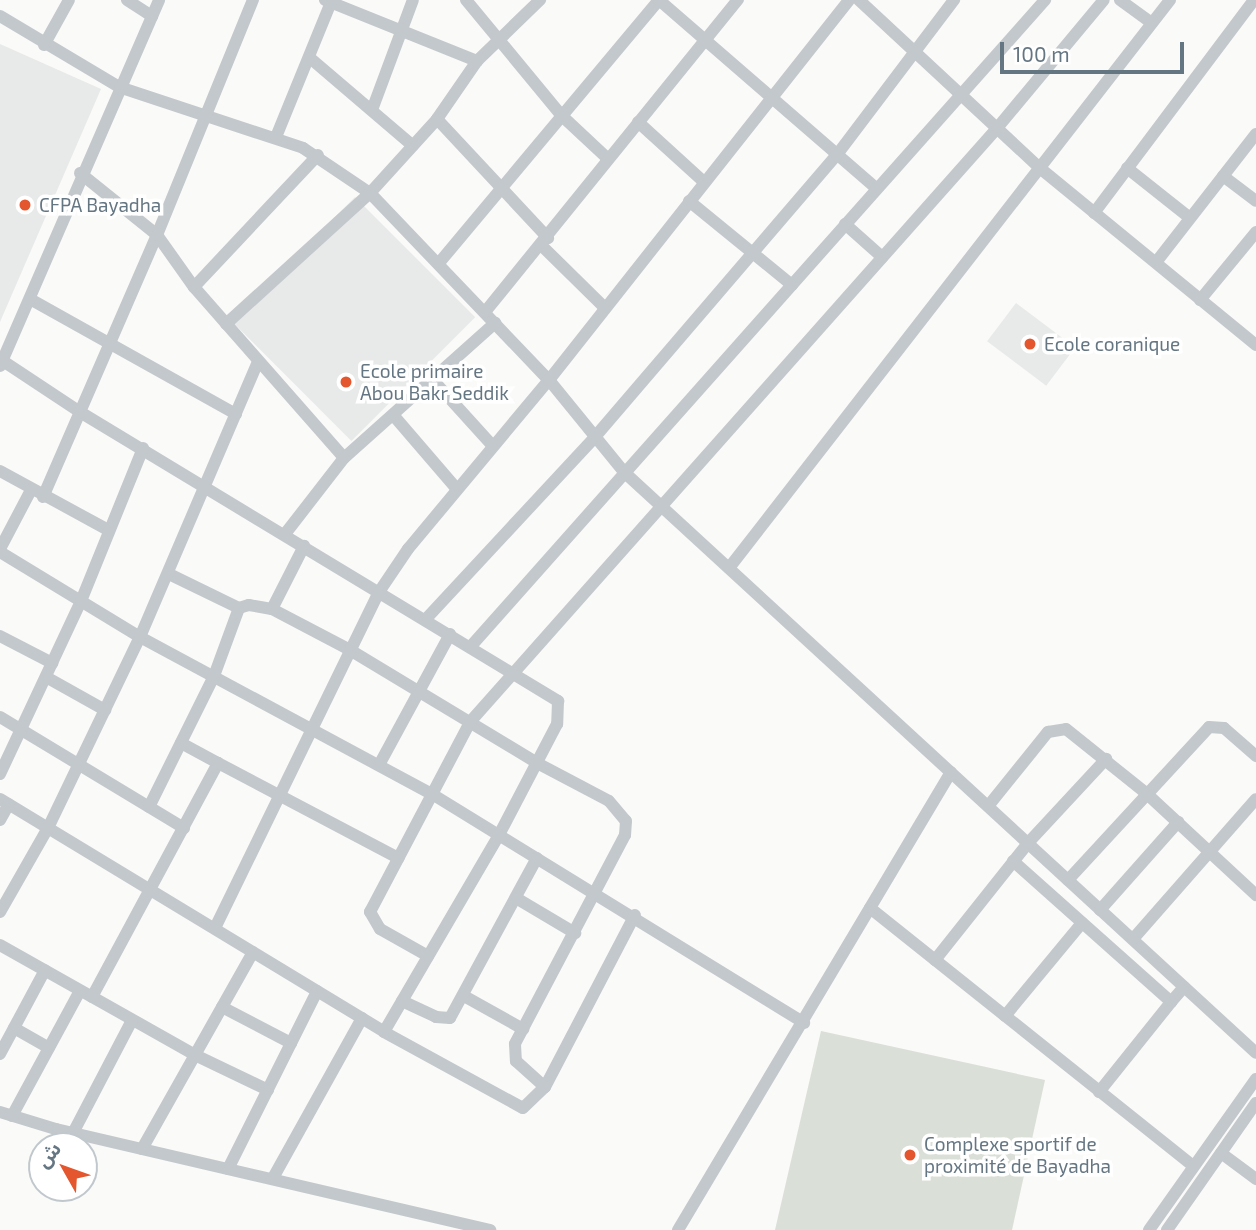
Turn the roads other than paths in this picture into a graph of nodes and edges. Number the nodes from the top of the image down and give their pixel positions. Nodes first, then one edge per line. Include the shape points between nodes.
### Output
1 (69, 0) edge
2 (127, 0) edge
3 (159, 0) edge
4 (253, 0) edge
5 (413, 0) edge
6 (466, 0) edge
7 (540, 0) edge
8 (738, 0) edge
9 (849, 0) edge
10 (859, 0) edge
11 (954, 0) edge
12 (1045, 0) edge
13 (1104, 0) edge
14 (1120, 0) edge
15 (1170, 0) edge
16 (330, 1) edge
17 (1249, 2) edge
18 (0, 16) edge
19 (152, 16) junction
20 (1152, 23) junction
21 (403, 29) junction
22 (497, 39) junction
23 (706, 39) junction
24 (44, 44) junction
25 (916, 52) junction
26 (310, 58) junction
27 (477, 61) junction
28 (120, 87) junction
29 (961, 91) junction
30 (769, 97) junction
31 (372, 110) junction
32 (209, 113) junction
33 (561, 115) junction
34 (437, 119) junction
35 (638, 122) junction
36 (998, 127) junction
37 (1256, 134) edge
38 (276, 137) junction
39 (413, 146) junction
40 (317, 155) junction
41 (836, 156) junction
42 (608, 159) junction
43 (1127, 168) junction
44 (1041, 169) junction
45 (80, 173) junction
46 (1223, 176) junction
47 (704, 182) junction
48 (876, 188) junction
49 (500, 189) junction
50 (370, 193) junction
51 (690, 201) junction
52 (1256, 201) edge
53 (1094, 213) junction
54 (1190, 218) junction
55 (845, 223) junction
56 (1256, 232) edge
57 (158, 235) junction
58 (545, 242) junction
59 (755, 250) junction
60 (882, 257) junction
61 (1157, 261) junction
62 (439, 263) junction
63 (792, 285) junction
64 (194, 287) junction
65 (30, 299) junction
66 (1200, 300) junction
67 (605, 308) junction
68 (485, 312) junction
69 (495, 323) junction
70 (226, 324) junction
71 (112, 342) junction
72 (1256, 345) edge
73 (1, 361) edge
74 (258, 362) junction
75 (433, 380) junction
76 (550, 380) junction
77 (80, 412) junction
78 (236, 414) junction
79 (394, 416) junction
80 (594, 438) junction
81 (492, 445) junction
82 (143, 448) junction
83 (344, 458) junction
84 (0, 471) edge
85 (624, 472) junction
86 (207, 485) junction
87 (456, 488) junction
88 (31, 490) junction
89 (43, 498) junction
90 (663, 507) junction
91 (108, 530) junction
92 (285, 534) junction
93 (304, 547) junction
94 (0, 550) edge
95 (729, 568) junction
96 (169, 574) junction
97 (379, 592) junction
98 (81, 601) junction
99 (239, 608) junction
100 (272, 609) junction
101 (425, 620) junction
102 (450, 634) junction
103 (0, 636) edge
104 (140, 637) junction
105 (472, 645) junction
106 (350, 650) junction
107 (52, 663) junction
108 (515, 671) junction
109 (214, 676) junction
110 (46, 677) junction
111 (417, 691) junction
112 (105, 710) junction
113 (0, 717) edge
114 (470, 722) junction
115 (311, 728) junction
116 (22, 729) junction
117 (181, 743) junction
118 (1256, 756) edge
119 (1106, 759) junction
120 (218, 763) junction
121 (537, 763) junction
122 (379, 765) junction
123 (78, 767) junction
124 (951, 772) junction
125 (0, 774) edge
126 (432, 794) junction
127 (1147, 794) junction
128 (281, 798) junction
129 (1256, 799) edge
130 (4, 801) edge
131 (989, 805) junction
132 (149, 807) junction
133 (0, 820) edge
134 (1178, 822) junction
135 (48, 828) junction
136 (184, 828) junction
137 (499, 835) junction
138 (1028, 844) junction
139 (1209, 851) junction
140 (398, 858) junction
141 (537, 858) junction
142 (1013, 861) junction
143 (1068, 880) junction
144 (6, 889) edge
145 (152, 891) junction
146 (597, 893) junction
147 (1256, 895) edge
148 (516, 898) junction
149 (870, 908) junction
150 (1100, 910) junction
151 (0, 912) edge
152 (635, 915) junction
153 (1082, 923) junction
154 (215, 928) junction
155 (1121, 928) junction
156 (575, 933) junction
157 (1133, 939) junction
158 (0, 945) edge
159 (1108, 946) junction
160 (253, 952) junction
161 (428, 956) junction
162 (935, 960) junction
163 (45, 970) junction
164 (1184, 987) junction
165 (317, 991) junction
166 (86, 994) junction
167 (464, 996) junction
168 (402, 1001) junction
169 (1171, 1002) junction
170 (222, 1007) junction
171 (1005, 1016) junction
172 (362, 1018) junction
173 (132, 1020) junction
174 (804, 1023) junction
175 (14, 1028) junction
176 (523, 1029) junction
177 (384, 1031) junction
178 (291, 1043) junction
179 (49, 1048) junction
180 (0, 1054) edge
181 (1256, 1054) edge
182 (195, 1055) junction
183 (1256, 1079) edge
184 (545, 1087) junction
185 (268, 1090) junction
186 (1099, 1092) junction
187 (1256, 1103) edge
188 (6, 1114) edge
189 (69, 1132) edge
190 (74, 1132) edge
191 (98, 1139) edge
192 (142, 1149) junction
193 (1221, 1153) junction
194 (1193, 1166) junction
195 (228, 1168) junction
196 (273, 1178) junction
197 (1256, 1179) edge
198 (491, 1230) edge
199 (678, 1230) edge
200 (1149, 1230) edge
201 (1167, 1230) edge

1 - 24 street
2 - 19 street
3 - 19 street
4 - 32 street
5 - 21 street
6 - 22 street
7 - 22 street
8 - 23 street
9 - 30 street
10 - 25 street
11 - 25 street
12 - 29 street
13 - 36 street
14 - 20 street
15 - 20 street
16 - 21 street
16 - 26 street
17 - 43 street
18 - 24 street
19 - 28 street
20 - 44 street
21 - 27 street
21 - 31 street
22 - 27 street
22 - 33 street
23 - 30 street
23 - 33 street via 659,0
23 - 35 street
24 - 28 street
25 - 29 street
25 - 41 street
26 - 31 street
26 - 38 street
27 - 34 street
28 - 32 street
28 - 45 street
29 - 36 street
29 - 48 street
30 - 41 street
30 - 47 street
31 - 39 street
32 - 38 street
32 - 57 street
33 - 42 street
33 - 49 street
34 - 39 street
34 - 49 street
35 - 42 street
35 - 47 street
36 - 44 street
36 - 60 street
37 - 46 street
38 - 40 street
39 - 50 street
40 - 50 street
40 - 64 street
41 - 48 street
41 - 59 street
42 - 58 street
43 - 53 street
43 - 54 street
44 - 53 street
44 - 95 street
45 - 57 street
45 - 65 street
46 - 52 street
46 - 54 street
47 - 51 street
48 - 55 street
49 - 58 street
49 - 62 street
50 - 62 street
50 - 70 street
51 - 59 street
51 - 67 street
53 - 61 street
54 - 61 street
55 - 60 street
55 - 63 street
56 - 66 street
57 - 64 street
57 - 71 street
58 - 67 street
58 - 68 street
59 - 63 street
59 - 80 street
60 - 90 street
61 - 66 street
62 - 68 street
63 - 85 street
64 - 70 street
65 - 71 street
65 - 73 street
66 - 72 street
67 - 76 street
68 - 69 street
69 - 75 street
69 - 76 street
70 - 74 street
71 - 77 street
71 - 78 street
73 - 77 street
74 - 78 street
74 - 83 street
75 - 79 street
75 - 81 street
76 - 80 street
76 - 81 street
77 - 82 street
77 - 89 street
78 - 86 street
79 - 83 street
79 - 87 street
80 - 85 street
80 - 101 street
81 - 87 street
82 - 86 street
82 - 91 street
83 - 92 street
84 - 88 street
85 - 90 street
85 - 105 street
86 - 92 street
86 - 96 street
87 - 97 street
88 - 89 street
88 - 94 street
89 - 91 street
90 - 95 street
90 - 108 street
91 - 98 street
92 - 93 street
93 - 97 street
93 - 100 street
94 - 98 street
95 - 124 street
96 - 99 street
96 - 104 street
97 - 101 street
97 - 106 street
98 - 104 street
98 - 107 street
99 - 100 street
99 - 109 street
100 - 106 street
101 - 102 street
102 - 105 street
102 - 111 street
103 - 107 street
104 - 109 street
104 - 112 street
105 - 108 street
106 - 111 street
106 - 115 street
107 - 110 street
108 - 114 street
108 - 121 street via 558,701 556,724
109 - 115 street
109 - 117 street
110 - 112 street
110 - 116 street
111 - 114 street
111 - 122 street
112 - 123 street
113 - 116 street
114 - 121 street
114 - 126 street
115 - 122 street
115 - 128 street
116 - 123 street
116 - 125 street
117 - 120 street
117 - 132 street
118 - 127 street via 1224,728 1209,727
119 - 127 street
119 - 131 street via 1082,738 1056,728
119 - 138 street
120 - 128 street
120 - 136 street
121 - 137 street
121 - 146 street via 609,801 626,821 625,835
122 - 126 street
123 - 132 street
123 - 135 street
124 - 131 street
124 - 149 street
126 - 137 street
126 - 140 street
127 - 134 street
127 - 143 street
128 - 140 street
128 - 154 street
129 - 139 street
130 - 133 street
130 - 135 street
131 - 138 street
132 - 136 street
134 - 139 street
134 - 150 street
135 - 144 street
135 - 145 street
136 - 145 street
137 - 141 street
137 - 161 street
138 - 142 street
138 - 143 street
139 - 147 street
139 - 157 street
140 - 161 street via 370,919
141 - 146 street
141 - 148 street
142 - 153 street
142 - 162 street
143 - 150 street
144 - 151 street
145 - 154 street
145 - 166 street
146 - 152 street
146 - 156 street
148 - 156 street
148 - 167 street
149 - 162 street
149 - 174 street
150 - 155 street
152 - 174 street
152 - 184 street
153 - 159 street
153 - 171 street
154 - 160 street
155 - 157 street
155 - 159 street
156 - 176 street
157 - 164 street
158 - 163 street
159 - 169 street
160 - 165 street
160 - 170 street
161 - 168 street
162 - 171 street
163 - 166 street
163 - 175 street
164 - 169 street
164 - 181 street
165 - 172 street
165 - 178 street
166 - 173 street
166 - 179 street
167 - 168 street via 450,1018 442,1019
167 - 176 street
168 - 177 street
169 - 186 street
170 - 178 street
170 - 182 street
171 - 186 street
172 - 177 street
172 - 196 street
173 - 182 street
173 - 190 street
174 - 199 street
175 - 179 street
175 - 180 street
176 - 184 street via 514,1055
177 - 184 street via 514,1106 523,1108
178 - 185 street
179 - 188 street
182 - 185 street
182 - 192 street
183 - 194 street
185 - 195 street
186 - 194 street
187 - 193 street
188 - 189 street
191 - 192 street
192 - 195 street
193 - 197 street
193 - 201 street
194 - 200 street
195 - 196 street
196 - 198 street

